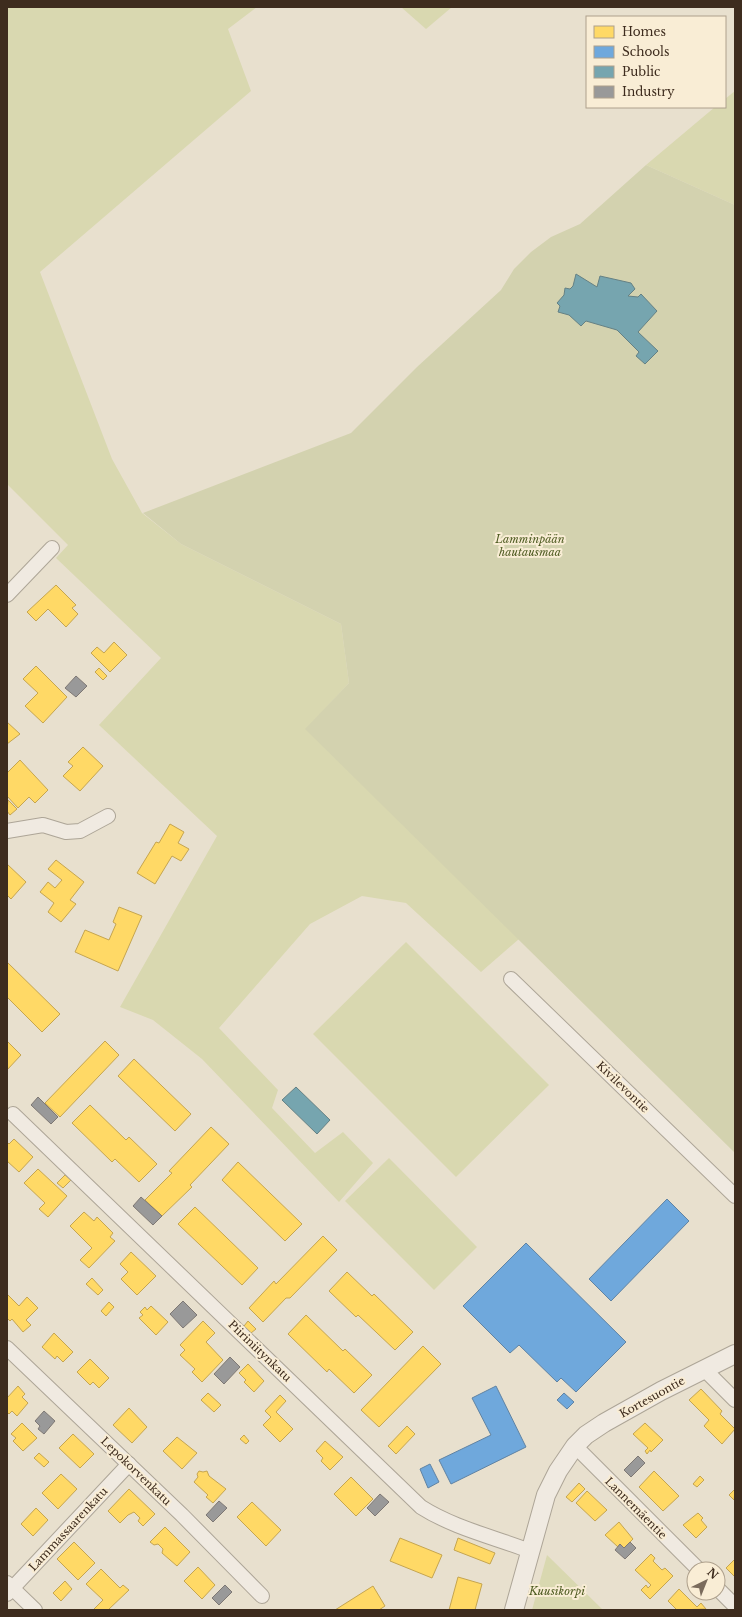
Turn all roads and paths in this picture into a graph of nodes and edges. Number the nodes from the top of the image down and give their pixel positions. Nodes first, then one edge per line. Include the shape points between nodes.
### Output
1 (52, 548) dead end
2 (7, 595) edge
3 (108, 816) dead end
4 (7, 831) edge
5 (511, 978) dead end
6 (12, 1114) dead end
7 (735, 1196) edge
8 (7, 1348) edge
9 (735, 1354) edge
10 (704, 1369) junction
11 (735, 1400) edge
12 (575, 1446) junction
13 (129, 1464) junction
14 (530, 1551) junction
15 (690, 1561) edge
16 (9, 1588) edge
17 (262, 1596) dead end
18 (726, 1597) edge
19 (735, 1606) edge
20 (34, 1610) edge
21 (514, 1610) edge

1 - 2 street
3 - 4 street via 80,831 66,832 43,825
5 - 7 street, Kivilevontie
6 - 14 street, Piiriniitynkatu via 421,1507 458,1525
8 - 13 street, Lepokorvenkatu
9 - 10 street, Kortesuontie
10 - 11 street
10 - 12 street, Kortesuontie via 604,1423
12 - 14 street, Kortesuontie via 551,1483 539,1514
12 - 15 street, Lannemäentie
13 - 16 street, Lammassaarenkatu
13 - 17 street, Lepokorvenkatu
14 - 21 street, Kortesuontie
16 - 20 street
18 - 19 street

